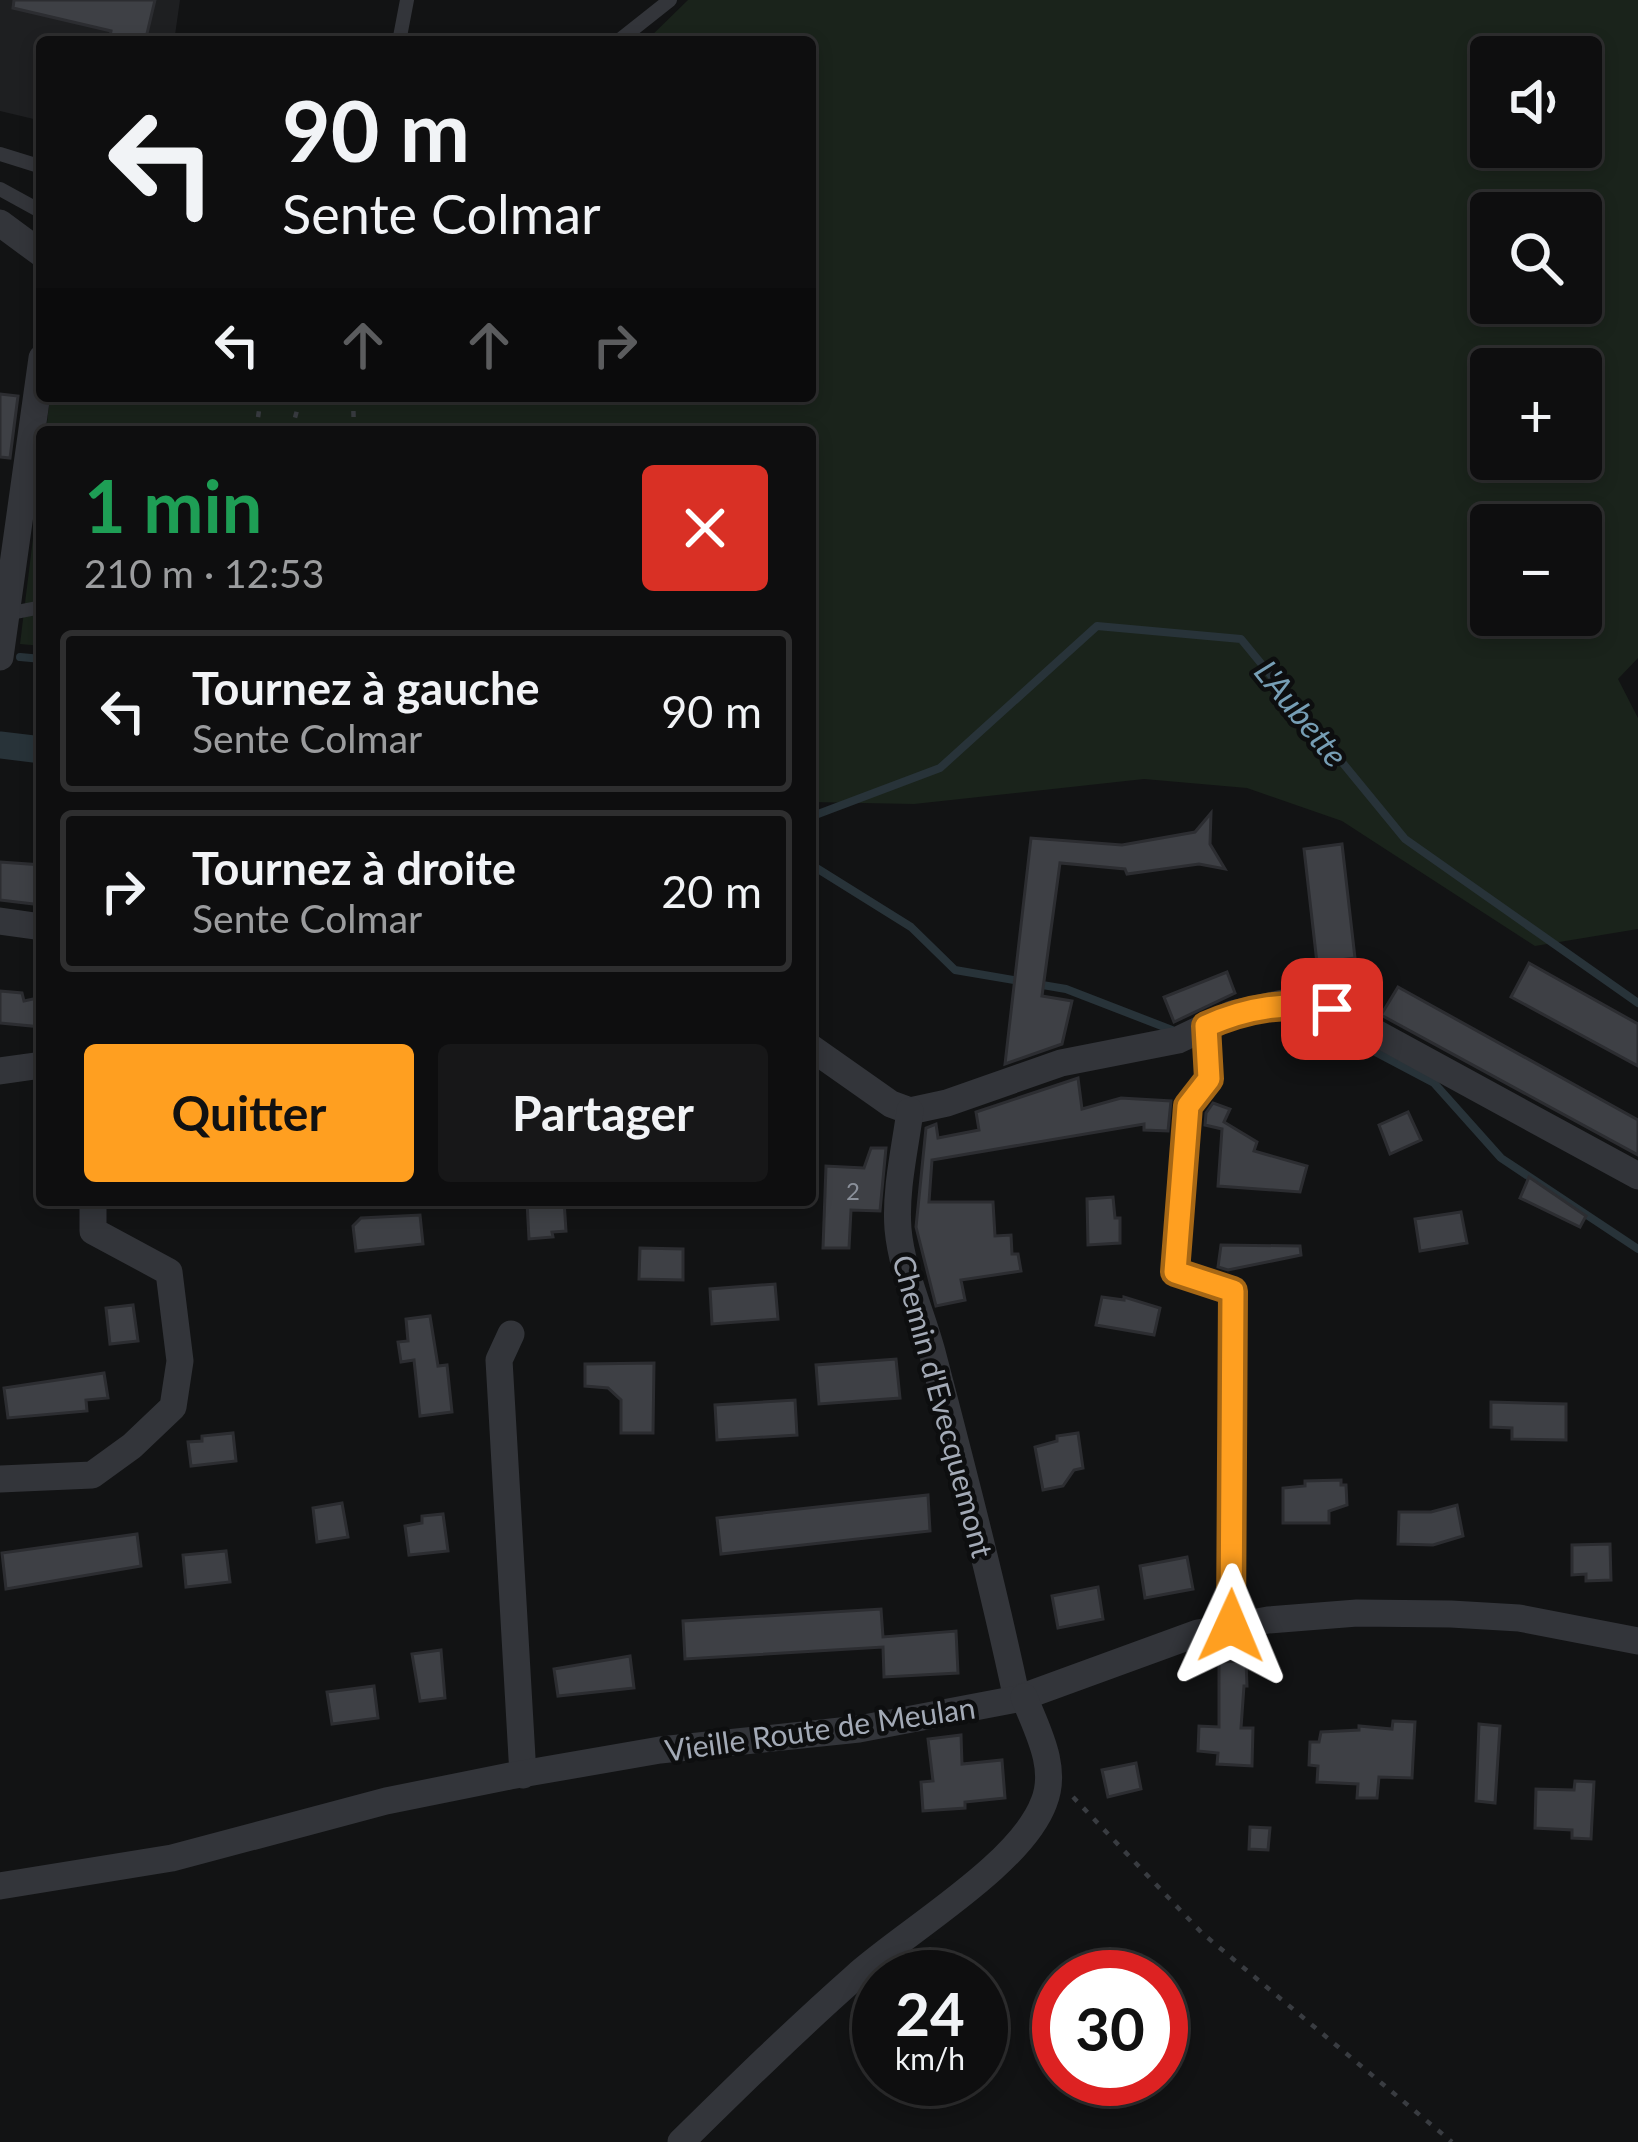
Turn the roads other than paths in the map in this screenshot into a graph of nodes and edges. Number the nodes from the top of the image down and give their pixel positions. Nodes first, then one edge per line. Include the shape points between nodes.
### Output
1 (407, 0) edge
2 (670, 0) edge
3 (400, 36) edge
4 (625, 36) edge
5 (0, 154) edge
6 (36, 165) edge
7 (0, 189) edge
8 (36, 209) edge
9 (0, 223) edge
10 (36, 250) edge
11 (36, 401) edge
12 (36, 609) edge
13 (6, 614) junction
14 (0, 657) edge
15 (0, 921) edge
16 (36, 926) edge
17 (1206, 1026) junction
18 (816, 1051) edge
19 (36, 1066) edge
20 (0, 1071) edge
21 (910, 1111) junction
22 (1638, 1176) edge
23 (93, 1206) edge
24 (511, 1334) dead end
25 (0, 1479) edge
26 (1231, 1626) junction
27 (1638, 1641) edge
28 (1020, 1698) junction
29 (523, 1775) junction
30 (0, 1886) edge
31 (681, 2142) edge

1 - 3 lane
2 - 4 lane
5 - 6 lane
7 - 8 lane
9 - 10 street
11 - 13 street
12 - 13 lane
13 - 14 street
15 - 16 street
17 - 21 street
17 - 22 street via 1288,1003 1332,1009
17 - 26 street via 1209,1079 1188,1106 1175,1272 1233,1291
18 - 21 street
19 - 20 street
21 - 28 street, Chemin d'Evecquemont via 902,1258
23 - 25 street via 93,1231 170,1272 180,1361 173,1407 92,1475
24 - 29 street via 499,1360
26 - 27 street, Vieille Route de Meulan via 1357,1612 1451,1614
26 - 28 street, Vieille Route de Meulan
28 - 29 street, Vieille Route de Meulan
28 - 31 street, Chemin d'Evecquemont via 1050,1769 1029,1830 858,1974
29 - 30 street, Vieille Route de Meulan via 386,1801 172,1858

